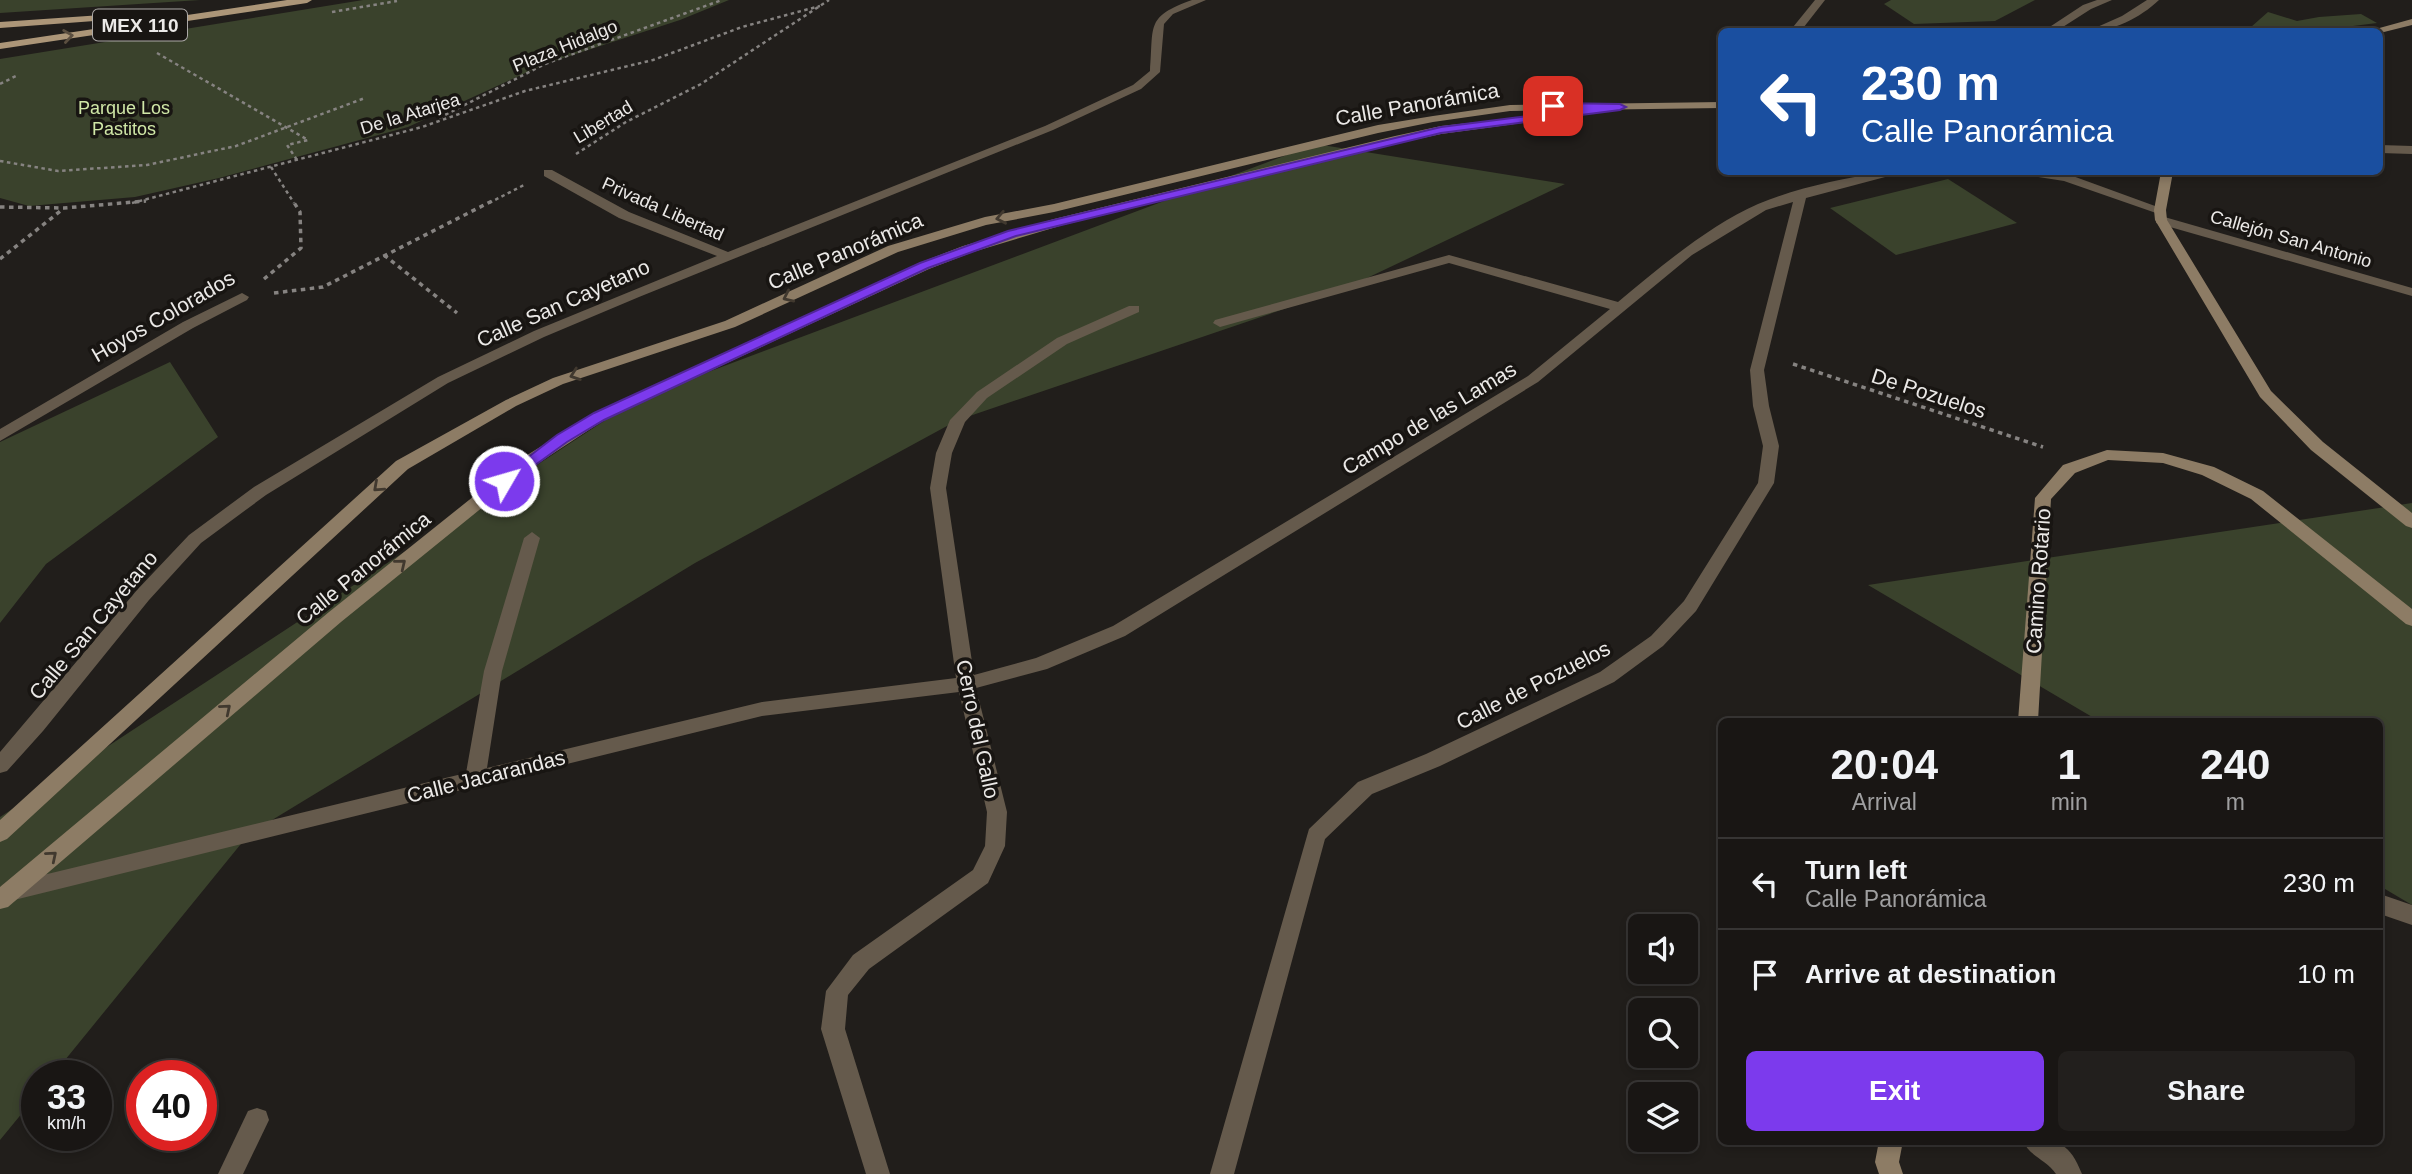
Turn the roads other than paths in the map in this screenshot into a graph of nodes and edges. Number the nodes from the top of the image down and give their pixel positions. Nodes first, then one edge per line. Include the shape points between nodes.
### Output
1 (307, 0) edge
2 (1201, 0) edge
3 (1820, 0) edge
4 (2107, 0) edge
5 (2154, 0) edge
6 (281, 4) junction
7 (2412, 22) edge
8 (0, 25) edge
9 (1797, 28) edge
10 (2053, 28) edge
11 (2101, 28) edge
12 (2383, 29) edge
13 (0, 46) edge
14 (1718, 105) edge
15 (1620, 107) junction
16 (2383, 149) edge
17 (2412, 150) edge
18 (548, 173) road end
19 (1882, 175) edge
20 (2049, 175) edge
21 (2167, 175) edge
22 (1800, 197) junction
23 (2160, 215) junction
24 (728, 256) junction
25 (2412, 292) edge
26 (242, 297) road end
27 (1620, 307) junction
28 (1134, 309) dead end
29 (1220, 323) dead end
30 (0, 436) edge
31 (2412, 522) edge
32 (532, 538) dead end
33 (2412, 619) edge
34 (967, 684) junction
35 (2028, 718) edge
36 (0, 765) edge
37 (475, 779) junction
38 (0, 833) edge
39 (5, 896) edge
40 (2383, 905) edge
41 (2412, 915) edge
42 (257, 1120) dead end
43 (1890, 1145) edge
44 (2041, 1145) edge
45 (230, 1174) edge
46 (878, 1174) edge
47 (1222, 1174) edge
48 (1891, 1174) edge
49 (2070, 1174) edge

1 - 6 main road, MEX 110
2 - 24 street, Calle San Cayetano via 1169,12 1159,24 1155,72 1137,87 1049,128
3 - 9 street
4 - 10 street
5 - 11 street
6 - 8 main road, MEX 110
13 -> 6 main road, MEX 110
7 - 12 street
14 - 15 street
15 -> 38 street, Calle Panorámica via 1510,108 1378,129 936,234 730,324 558,381 402,465
39 -> 15 street, Calle Panorámica via 335,617 525,464 599,416 924,266 1012,234 1441,130
16 - 17 street
18 - 24 street, Privada Libertad via 624,215
19 - 22 street, Campo de las Lamas
20 - 23 street, Callejón San Antonio
21 - 23 street
22 - 27 street, Campo de las Lamas via 1762,207 1687,252
22 - 47 street, Calle de Pozuelos via 1757,370 1771,446 1766,483 1690,606 1657,641 1607,677 1365,788 1316,835
23 - 25 street, Callejón San Antonio
23 - 31 street via 2265,394 2317,446
24 - 36 street, Calle San Cayetano via 443,380 260,491 195,539
26 - 30 street, Hoyos Colorados
27 - 29 street via 1449,259
27 - 34 street, Campo de las Lamas via 1533,379 1119,631 1040,664
28 - 34 street, Cerro del Gallo via 1039,355 982,395 958,420 944,453 938,488
32 - 37 street via 493,671
33 - 35 street, Camino Rotario via 2258,495 2208,471 2163,458 2107,454 2069,469 2043,498
34 - 37 street, Calle Jacarandas via 762,709
34 - 46 street, Cerro del Gallo via 997,813 995,846 981,876 861,962 837,991 833,1029
37 - 39 street, Calle Jacarandas
40 - 41 street
42 - 45 street
43 - 48 street via 1887,1162
44 - 49 street via 2059,1156

